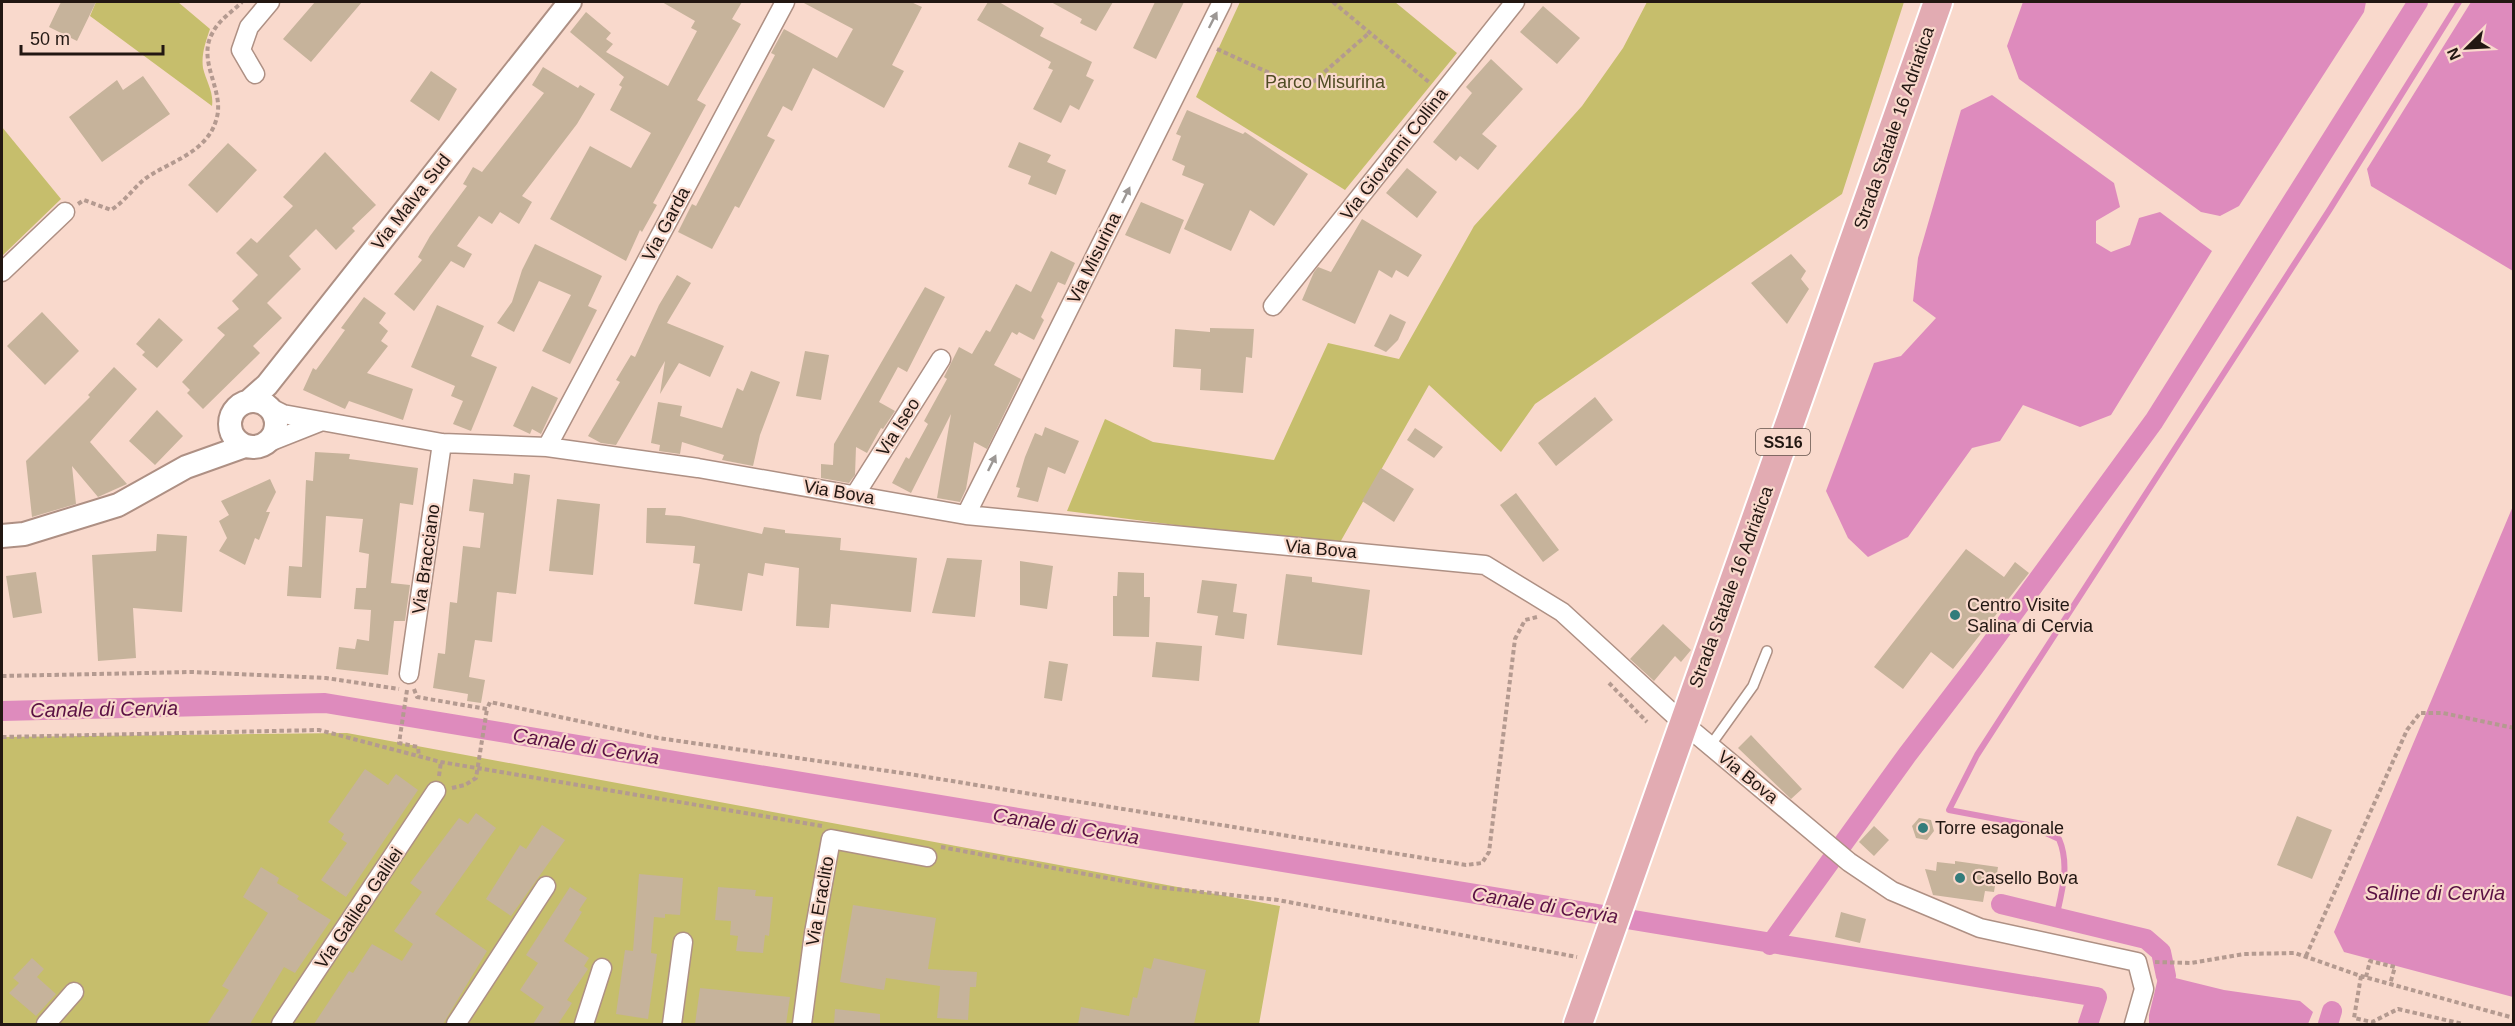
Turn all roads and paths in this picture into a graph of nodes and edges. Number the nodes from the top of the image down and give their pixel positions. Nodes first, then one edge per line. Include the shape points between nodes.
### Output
1 (242, 2) edge
2 (270, 2) edge
3 (570, 2) edge
4 (785, 2) edge
5 (1222, 2) edge
6 (1333, 2) edge
7 (1515, 2) edge
8 (1938, 2) edge
9 (1369, 33) junction
10 (1202, 42) junction
11 (255, 74) dead end
12 (1443, 92) junction
13 (65, 213) joint
14 (2, 272) edge
15 (1274, 306) dead end
16 (941, 359) dead end
17 (250, 400) junction
18 (271, 408) junction
19 (230, 421) junction
20 (322, 422) junction
21 (442, 443) junction
22 (256, 444) junction
23 (547, 447) junction
24 (186, 467) junction
25 (855, 495) junction
26 (966, 515) junction
27 (2, 536) edge
28 (1544, 616) dead end
29 (1767, 651) dead end
30 (410, 673) junction
31 (2, 676) edge
32 (406, 696) dead end
33 (487, 709) junction
34 (1683, 723) junction
35 (2514, 728) edge
36 (2, 737) edge
37 (1710, 746) junction
38 (419, 757) junction
39 (478, 768) junction
40 (436, 791) joint
41 (825, 826) dead end
42 (931, 852) joint
43 (546, 886) dead end
44 (683, 942) dead end
45 (2306, 956) junction
46 (2149, 962) dead end
47 (602, 968) dead end
48 (2363, 976) junction
49 (1595, 979) junction
50 (2390, 984) junction
51 (74, 992) dead end
52 (2514, 1018) edge
53 (46, 1024) edge
54 (281, 1024) edge
55 (456, 1024) edge
56 (584, 1024) edge
57 (672, 1024) edge
58 (802, 1024) edge
59 (1578, 1024) edge
60 (2134, 1024) edge
61 (2463, 1024) edge

1 - 13 path via 212,32 208,68 218,108 207,136 195,150 147,177 126,201 111,210 84,200
2 - 11 street via 249,27 241,50
3 - 17 street, Via Malva Sud via 267,385
4 - 23 street, Via Garda
10 -> 5 street, Via Misurina
6 - 9 path
7 - 12 street, Via Giovanni Collina
8 - 34 main road, Strada Statale 16 Adriatica / SS16
9 - 10 path via 1312,83 1298,86
9 - 12 path
26 -> 10 street, Via Misurina
12 - 15 street, Via Giovanni Collina
13 - 14 street
16 - 25 street, Via Iseo
17 - 18 street
17 - 19 street via 236,407
18 - 20 street, Via Bova
18 - 22 street via 276,430
19 - 22 street via 233,436
19 - 24 street
20 - 21 street, Via Bova
20 - 22 street
21 - 23 street, Via Bova
21 - 30 street, Via Bracciano
22 - 24 street
23 - 25 street, Via Bova
24 - 27 street via 118,505 24,534
25 - 26 street, Via Bova
26 - 34 street, Via Bova via 1485,565 1562,612
28 - 33 path via 1525,620 1515,639 1489,852 1482,863 1466,865 921,776 658,738 490,702
29 - 37 lane via 1753,686
30 - 31 path via 402,670 399,691 326,678 192,672
30 - 33 path via 417,697
32 - 38 path via 399,743 418,747
33 - 39 path
34 - 37 street, Via Bova
34 - 49 main road, Strada Statale 16 Adriatica / SS16
35 - 45 path via 2443,713 2420,713 2407,730
36 - 38 path via 319,730
37 - 60 street, Via Bova via 1849,862 1892,891 1980,928 2137,962 2144,989
38 - 39 path
39 - 40 path via 476,778 465,785
39 - 41 path
40 - 54 street, Via Galileo Galilei
42 - 49 path via 1155,887 1278,900 1577,955 1576,971
42 - 58 street, Via Eraclito via 831,839
43 - 55 street
44 - 57 street
45 - 46 path via 2244,954 2191,963
45 - 48 path
47 - 56 street
48 - 50 path
48 - 50 path via 2370,961 2395,968
48 - 61 path via 2354,1018 2372,1022 2398,1009
49 - 59 main road, SS16
50 - 52 path
51 - 53 street

